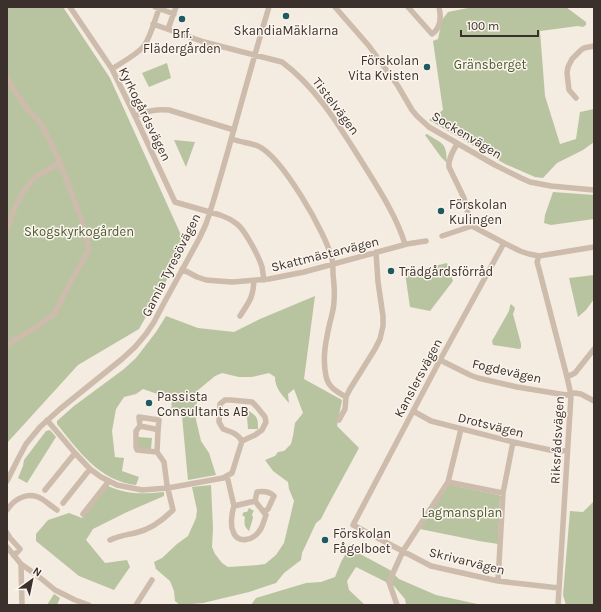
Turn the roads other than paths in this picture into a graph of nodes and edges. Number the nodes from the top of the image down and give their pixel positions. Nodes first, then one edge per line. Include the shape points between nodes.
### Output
1 (70, 7) edge
2 (176, 7) edge
3 (268, 7) edge
4 (334, 7) edge
5 (408, 7) edge
6 (438, 7) edge
7 (157, 8) edge
8 (174, 14) junction
9 (153, 24) junction
10 (168, 29) junction
11 (594, 46) edge
12 (254, 55) junction
13 (112, 69) junction
14 (7, 77) edge
15 (576, 98) dead end
16 (135, 116) junction
17 (234, 130) junction
18 (232, 139) junction
19 (457, 144) junction
20 (60, 163) junction
21 (594, 190) edge
22 (210, 212) junction
23 (472, 226) junction
24 (7, 228) edge
25 (442, 236) dead end
26 (426, 241) dead end
27 (504, 243) junction
28 (405, 244) junction
29 (594, 247) edge
30 (376, 252) junction
31 (539, 256) junction
32 (333, 264) junction
33 (182, 269) junction
34 (254, 280) junction
35 (264, 280) junction
36 (240, 316) dead end
37 (7, 345) edge
38 (594, 349) edge
39 (440, 360) junction
40 (567, 377) junction
41 (571, 394) junction
42 (346, 397) junction
43 (594, 402) edge
44 (413, 411) junction
45 (47, 420) junction
46 (339, 420) dead end
47 (140, 426) junction
48 (461, 429) junction
49 (158, 431) junction
50 (242, 441) junction
51 (512, 442) junction
52 (567, 451) junction
53 (157, 452) junction
54 (75, 453) junction
55 (90, 469) junction
56 (227, 476) junction
57 (7, 481) edge
58 (109, 481) junction
59 (448, 482) junction
60 (168, 488) junction
61 (45, 490) dead end
62 (503, 493) junction
63 (255, 501) junction
64 (63, 503) dead end
65 (234, 506) junction
66 (7, 510) edge
67 (57, 510) dead end
68 (264, 512) junction
69 (83, 514) dead end
70 (353, 525) joint
71 (7, 533) edge
72 (110, 540) dead end
73 (7, 547) edge
74 (403, 551) junction
75 (14, 556) junction
76 (21, 564) junction
77 (152, 580) dead end
78 (498, 581) junction
79 (559, 588) junction
80 (22, 605) edge
81 (89, 605) edge
82 (136, 605) edge
83 (397, 605) edge
84 (558, 605) edge

1 - 13 street, Kyrkogårdsvägen
2 - 8 street
3 - 12 street, Gamla Tyresövägen
4 - 19 street, Sockenvägen via 373,51 417,116
5 - 6 street via 432,34 439,28 441,14
7 - 8 street
7 - 9 street
8 - 10 street
9 - 10 street, Tistelvägen
9 - 13 street via 143,47
10 - 12 street, Tistelvägen via 204,42
11 - 15 street via 581,50 568,67 569,90
12 - 17 street, Gamla Tyresövägen
12 - 28 street, Tistelvägen via 282,62 307,84 320,100 340,126 372,179 400,228
13 - 16 street, Kyrkogårdsvägen
14 - 20 street via 27,109 40,122
16 - 17 street via 152,110 168,110
16 - 22 street, Kyrkogårdsvägen via 174,202
17 - 18 street, Gamla Tyresövägen
18 - 22 street, Gamla Tyresövägen
18 - 32 street via 258,146 283,170 311,211
19 - 21 street, Sockenvägen via 530,182
19 - 23 street via 448,163 464,198
20 - 24 street via 38,176 26,189
20 - 37 street via 82,220 89,250 55,313
22 - 33 street, Gamla Tyresövägen
22 - 35 street via 238,224 257,254
23 - 25 street
23 - 27 street
26 - 28 street, Skattmästarvägen
27 - 31 street
27 - 39 street, Kanslersvägen
28 - 30 street, Skattmästarvägen
29 - 31 street
30 - 32 street, Skattmästarvägen
30 - 42 street via 383,326 375,349
31 - 40 street, Riksrådsvägen via 537,262
32 - 35 street, Skattmästarvägen
32 - 42 street via 334,303 325,343 325,367 329,384
33 - 34 street, Skattmästarvägen via 206,280
33 - 45 street, Gamla Tyresövägen via 154,322 135,347
34 - 35 street, Skattmästarvägen
34 - 36 street via 253,293
38 - 40 street via 575,373
39 - 41 street, Fogdevägen via 478,378 517,387
39 - 44 street, Kanslersvägen
40 - 41 street, Riksrådsvägen
41 - 43 street, Fogdevägen via 580,394
41 - 52 street, Riksrådsvägen
42 - 46 street via 345,409
44 - 48 street, Drotsvägen via 431,421
44 - 70 street, Kanslersvägen
45 - 54 street
45 - 57 street, Gamla Tyresövägen via 26,444
47 - 49 street
47 - 49 street via 139,414 159,420
47 - 53 street via 136,431 137,450
48 - 51 street, Drotsvägen
48 - 59 street
49 - 53 street
50 - 50 street via 262,430 266,422 264,417 252,402 225,400 220,404 219,422 223,429 239,436
50 - 56 street via 232,472
51 - 52 street, Drotsvägen
51 - 62 street
52 - 79 street, Riksrådsvägen
53 - 60 street via 164,462
54 - 55 street
54 - 61 street
55 - 58 street
55 - 64 street
56 - 60 street
56 - 65 street
58 - 60 street via 142,490
58 - 69 street
59 - 62 street
59 - 74 street
60 - 72 street via 173,510 167,516 145,530
62 - 78 street
63 - 65 street
63 - 68 street
63 - 68 street via 258,492 261,491 274,496
65 - 68 street via 233,531 237,537 246,540 261,529 266,515
66 - 67 street via 11,503 27,495 39,497
70 - 74 street, Skrivarvägen
71 - 75 street via 20,549
73 - 75 street
74 - 78 street, Skrivarvägen via 431,566
74 - 83 street via 388,582
75 - 76 street
76 - 80 street
76 - 81 street via 55,590
77 - 82 street
78 - 79 street, Skrivarvägen
79 - 84 street, Riksrådsvägen

